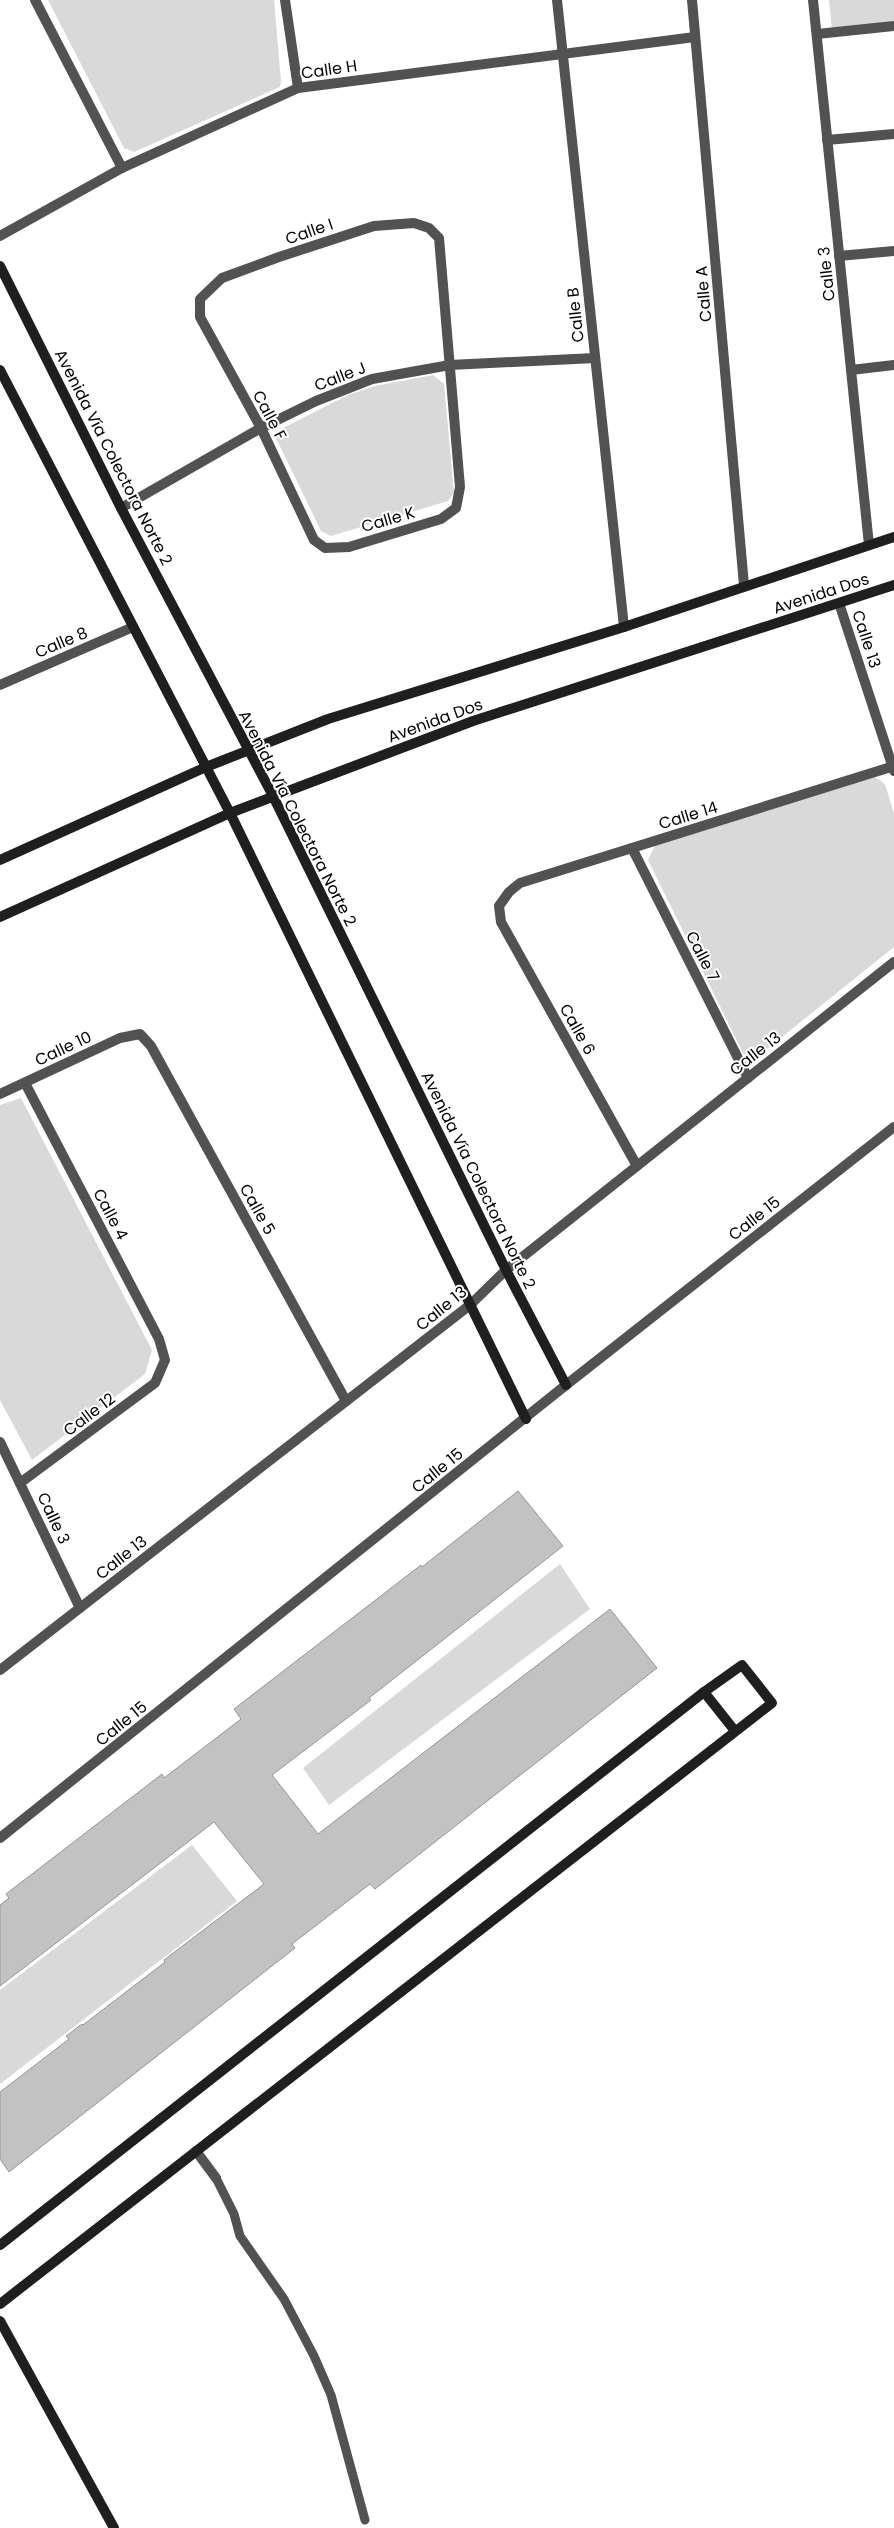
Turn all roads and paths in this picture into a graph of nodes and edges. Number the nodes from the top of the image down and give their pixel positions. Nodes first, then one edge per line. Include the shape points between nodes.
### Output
1 (35, 0) edge
2 (285, 0) edge
3 (557, 0) edge
4 (692, 0) edge
5 (813, 0) edge
6 (894, 26) edge
7 (817, 34) junction
8 (695, 38) junction
9 (562, 53) junction
10 (298, 88) junction
11 (894, 134) edge
12 (827, 140) junction
13 (122, 168) junction
14 (0, 236) edge
15 (894, 251) edge
16 (839, 256) junction
17 (0, 266) edge
18 (205, 293) joint
19 (595, 358) junction
20 (450, 365) junction
21 (894, 365) edge
22 (0, 370) edge
23 (851, 370) junction
24 (262, 428) junction
25 (121, 508) junction
26 (894, 536) edge
27 (869, 545) junction
28 (325, 548) joint
29 (744, 585) junction
30 (894, 585) edge
31 (839, 603) junction
32 (624, 626) junction
33 (133, 628) junction
34 (0, 685) edge
35 (248, 750) junction
36 (206, 767) junction
37 (894, 768) edge
38 (273, 796) junction
39 (230, 813) junction
40 (632, 848) junction
41 (0, 860) edge
42 (499, 906) joint
43 (0, 917) edge
44 (894, 962) edge
45 (140, 1034) joint
46 (748, 1078) junction
47 (25, 1083) junction
48 (0, 1094) edge
49 (894, 1127) edge
50 (637, 1166) junction
51 (506, 1270) junction
52 (470, 1305) junction
53 (165, 1360) joint
54 (566, 1385) junction
55 (346, 1401) junction
56 (526, 1420) junction
57 (0, 1442) edge
58 (20, 1483) junction
59 (80, 1608) junction
60 (0, 1670) edge
61 (704, 1692) junction
62 (735, 1731) junction
63 (0, 1838) edge
64 (196, 2151) junction
65 (216, 2178) joint
66 (0, 2246) edge
67 (0, 2304) edge
68 (0, 2321) edge
69 (365, 2520) dead end
70 (114, 2528) edge

1 - 13 street
2 - 10 street
3 - 9 street, Calle B
4 - 8 street, Calle A
5 - 7 street, Calle 3
6 - 7 street
7 - 12 street, Calle 3
8 - 9 street, Calle H
8 - 29 street, Calle A
9 - 10 street, Calle H
9 - 19 street, Calle B
10 - 13 street, Calle H
11 - 12 street
12 - 16 street, Calle 3
13 - 14 street, Calle H
15 - 16 street
16 - 23 street, Calle 3
17 - 25 street, Avenida Vía Colectora Norte 2
18 - 20 street, Calle I via 222,278 374,226 414,223 430,228 439,238
18 - 24 street, Calle F via 200,299 200,317
19 - 20 street, Calle J
19 - 32 street, Calle B
20 - 24 street, Calle J via 372,379 316,401
20 - 28 street, Calle K via 460,487 456,508 441,519 349,547
21 - 23 street
22 - 33 street
23 - 27 street, Calle 3
24 - 25 street, Calle J
24 - 28 street, Calle F via 314,540
25 - 35 street, Avenida Vía Colectora Norte 2
26 - 27 street, Avenida Dos
27 - 29 street, Avenida Dos
29 - 32 street, Avenida Dos
30 - 31 street, Avenida Dos
31 - 37 street, Calle 13
31 - 38 street, Avenida Dos via 473,721
32 - 35 street, Avenida Dos via 328,719
33 - 34 street, Calle 8
33 - 36 street
35 - 36 street, Avenida Dos
35 - 38 street, Avenida Vía Colectora Norte 2
36 - 39 street
36 - 41 street, Avenida Dos
37 - 40 street, Calle 14
38 - 39 street, Avenida Dos
38 - 51 street, Avenida Vía Colectora Norte 2
39 - 43 street, Avenida Dos
39 - 52 street
40 - 42 street, Calle 14 via 520,883
40 - 46 street, Calle 7
42 - 50 street, Calle 6 via 501,922
44 - 46 street, Calle 13
45 - 47 street, Calle 10 via 120,1038
45 - 55 street, Calle 5 via 152,1046
46 - 50 street, Calle 13
47 - 48 street, Calle 10
47 - 53 street, Calle 4 via 160,1339
49 - 54 street, Calle 15
50 - 51 street, Calle 13
51 - 52 street, Calle 13
51 - 54 street, Avenida Vía Colectora Norte 2
52 - 55 street, Calle 13
52 - 56 street
53 - 58 street, Calle 12 via 155,1383
54 - 56 street, Calle 15
55 - 59 street, Calle 13
56 - 63 street, Calle 15
57 - 58 street, Calle 3
58 - 59 street, Calle 3
59 - 60 street, Calle 13
61 - 62 street
61 - 62 street via 742,1665 772,1703
61 - 66 street
62 - 64 street
64 - 65 street
64 - 67 street
65 - 69 lane via 234,2214 240,2236 284,2299 331,2394
68 - 70 street

